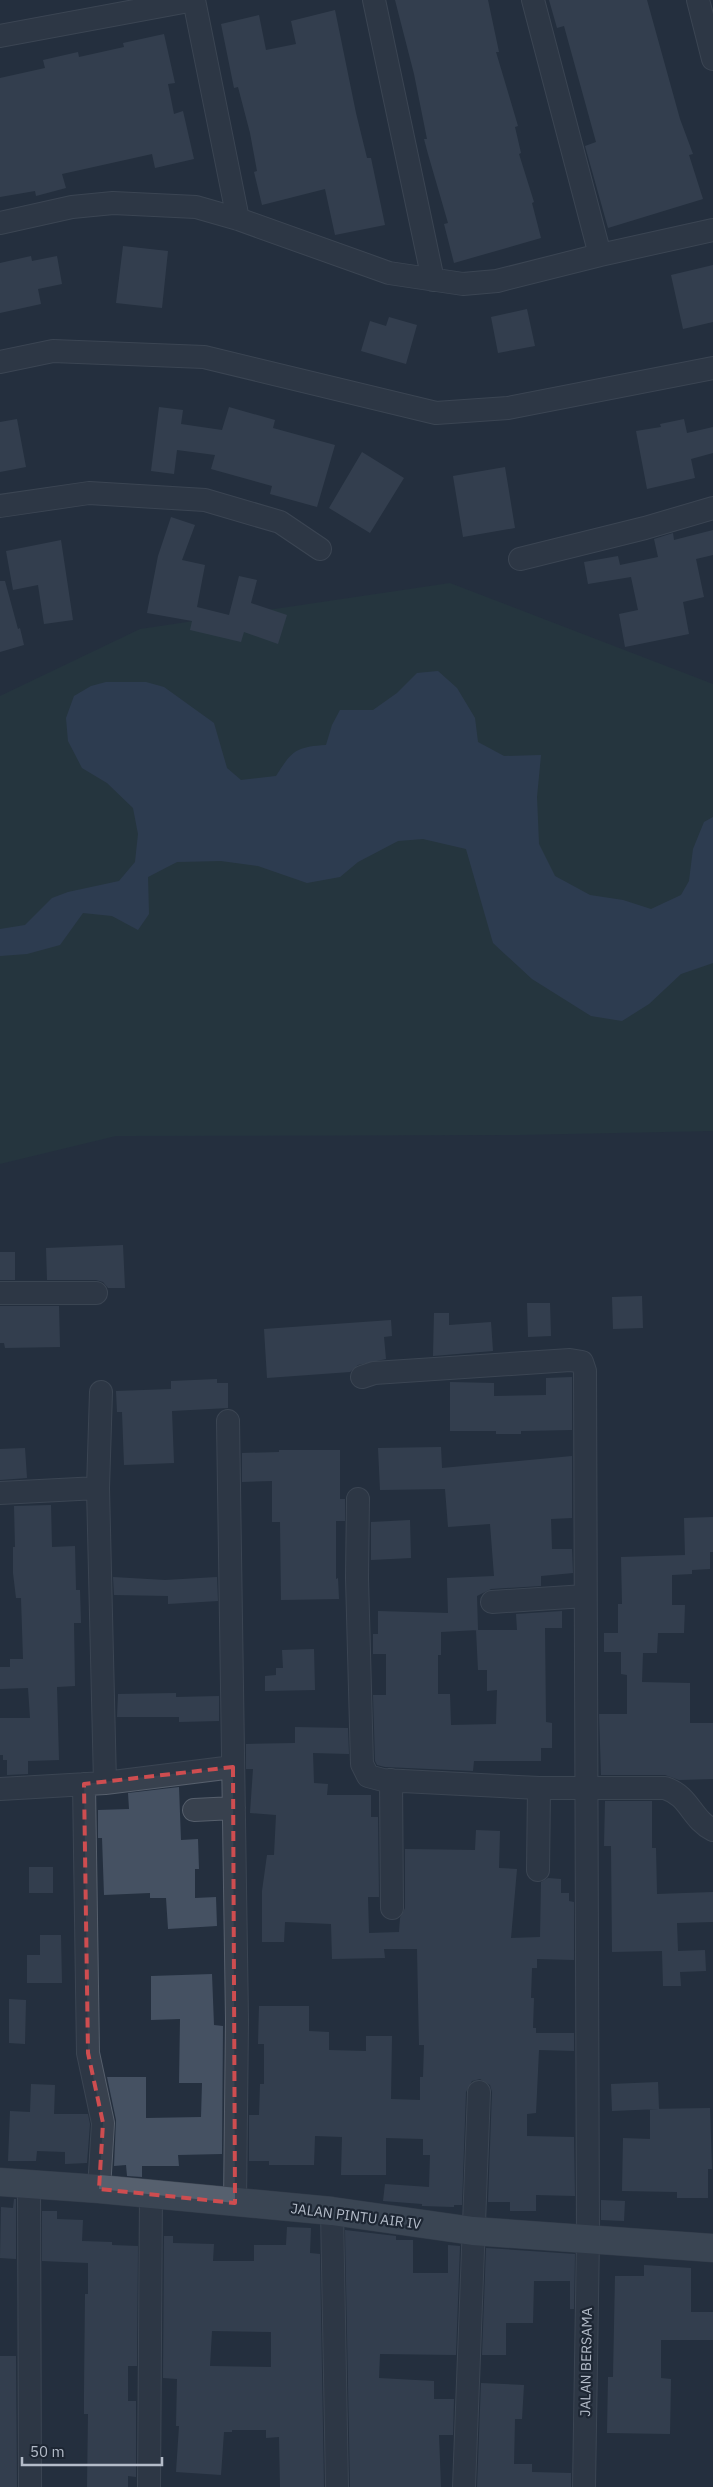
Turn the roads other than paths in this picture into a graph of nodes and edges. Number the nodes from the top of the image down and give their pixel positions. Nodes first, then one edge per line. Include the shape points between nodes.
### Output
1 (194, 0) edge
2 (374, 0) edge
3 (533, 0) edge
4 (698, 0) edge
5 (0, 36) edge
6 (713, 59) edge
7 (238, 219) junction
8 (0, 223) edge
9 (713, 230) edge
10 (600, 255) junction
11 (433, 280) junction
12 (0, 362) edge
13 (713, 368) edge
14 (0, 506) edge
15 (713, 508) edge
16 (320, 549) dead end
17 (520, 559) dead end
18 (0, 1293) edge
19 (96, 1293) dead end
20 (362, 1377) dead end
21 (100, 1392) dead end
22 (228, 1421) dead end
23 (98, 1488) junction
24 (0, 1493) edge
25 (358, 1499) dead end
26 (585, 1596) junction
27 (492, 1602) dead end
28 (234, 1767) junction
29 (391, 1780) junction
30 (95, 1784) junction
31 (588, 1787) junction
32 (539, 1788) junction
33 (0, 1789) edge
34 (234, 1808) junction
35 (194, 1810) dead end
36 (713, 1830) edge
37 (538, 1870) dead end
38 (392, 1908) dead end
39 (479, 2092) dead end
40 (0, 2182) edge
41 (29, 2184) junction
42 (99, 2189) junction
43 (151, 2194) junction
44 (235, 2203) junction
45 (332, 2212) junction
46 (473, 2231) junction
47 (588, 2238) junction
48 (713, 2248) edge
49 (30, 2487) edge
50 (149, 2487) edge
51 (338, 2487) edge
52 (464, 2487) edge
53 (584, 2487) edge

1 - 5 street
1 - 7 street
2 - 11 street
3 - 10 street
4 - 6 street
7 - 8 street via 196,208 114,203 72,207
7 - 11 street via 389,273
9 - 10 street
10 - 11 street via 497,281 464,284
12 - 13 street via 53,351 204,357 436,413 508,408
14 - 16 street via 90,493 204,500 280,522
15 - 17 street
18 - 19 street
20 - 26 street, JALAN BERSAMA via 374,1373 570,1360 582,1362 586,1384
21 - 23 street
22 - 28 street
23 - 24 street
23 - 30 street
25 - 29 street via 356,1578 362,1764 368,1776
26 - 27 street
26 - 31 street, JALAN BERSAMA
28 - 30 street
28 - 34 street
29 - 32 street
29 - 38 street
30 - 33 street
30 - 42 street via 88,2053 103,2123
31 - 32 street
31 - 36 street via 665,1788 677,1792 703,1825
31 - 47 street, JALAN BERSAMA
32 - 37 street
34 - 35 street
34 - 44 street
39 - 46 street
40 - 41 main road, JALAN PINTU AIR IV
41 - 42 main road, JALAN PINTU AIR IV
41 - 49 street
42 - 43 main road, JALAN PINTU AIR IV
43 - 44 main road, JALAN PINTU AIR IV
43 - 50 street
44 - 45 main road, JALAN PINTU AIR IV
45 - 46 main road, JALAN PINTU AIR IV
45 - 51 street
46 - 47 main road, JALAN PINTU AIR IV
46 - 52 street
47 - 48 main road, JALAN PINTU AIR IV
47 - 53 street, JALAN BERSAMA

